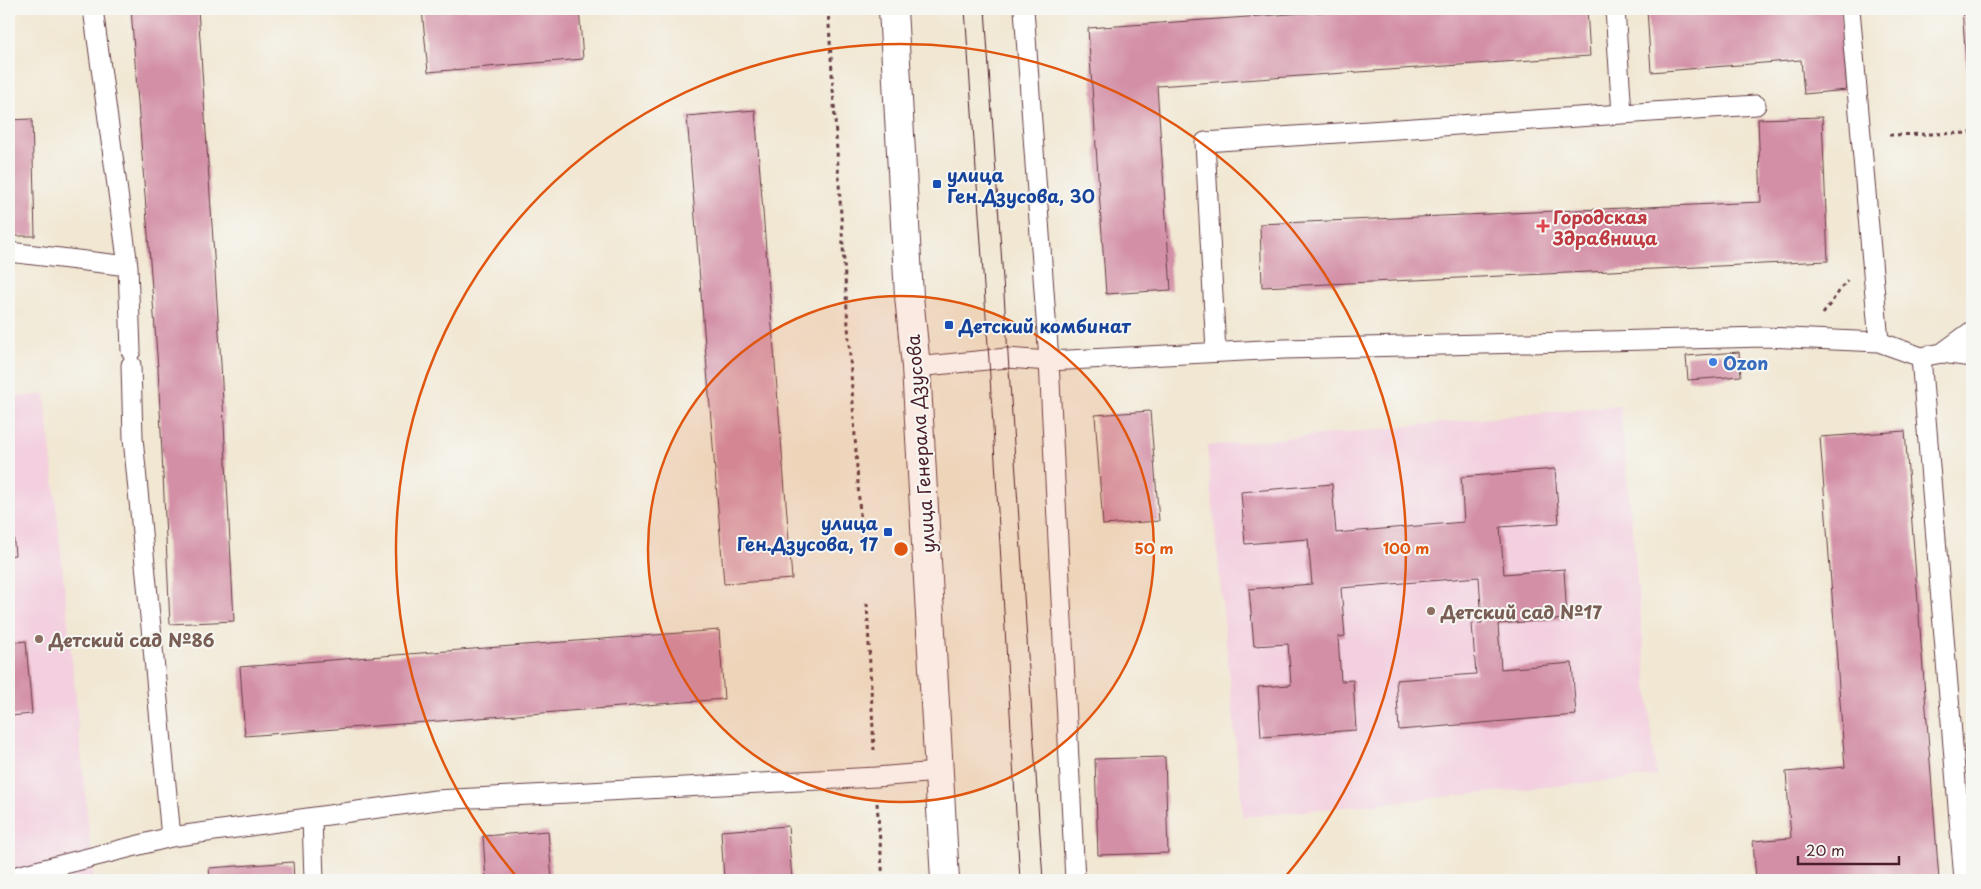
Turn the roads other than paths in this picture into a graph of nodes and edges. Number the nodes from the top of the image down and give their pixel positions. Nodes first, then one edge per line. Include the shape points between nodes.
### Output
1 (93, 9) edge
2 (893, 9) edge
3 (1024, 9) edge
4 (1615, 9) edge
5 (1850, 9) edge
6 (1756, 105) dead end
7 (1622, 114) junction
8 (9, 252) edge
9 (128, 266) junction
10 (1972, 331) edge
11 (1879, 342) junction
12 (1216, 352) junction
13 (1942, 354) junction
14 (1921, 357) junction
15 (1972, 357) edge
16 (1049, 361) junction
17 (916, 367) junction
18 (938, 772) junction
19 (312, 818) junction
20 (171, 837) junction
21 (9, 878) edge
22 (314, 880) edge
23 (945, 880) edge
24 (1075, 880) edge
25 (1964, 880) edge

1 - 9 lane
2 - 17 street, улица Генерала Дзусова
3 - 16 lane
4 - 7 lane
5 - 11 lane
6 - 7 lane
7 - 12 lane via 1205,142
8 - 9 lane
9 - 20 lane via 133,438
10 - 13 lane
11 - 12 lane via 1764,337
11 - 14 lane
12 - 16 lane
13 - 14 lane
13 - 15 lane
14 - 25 lane
16 - 17 lane via 1007,358
16 - 24 lane
17 - 18 street, улица Генерала Дзусова
18 - 19 lane via 436,800
18 - 23 street, улица Генерала Дзусова
19 - 20 lane
19 - 22 lane
20 - 21 lane

